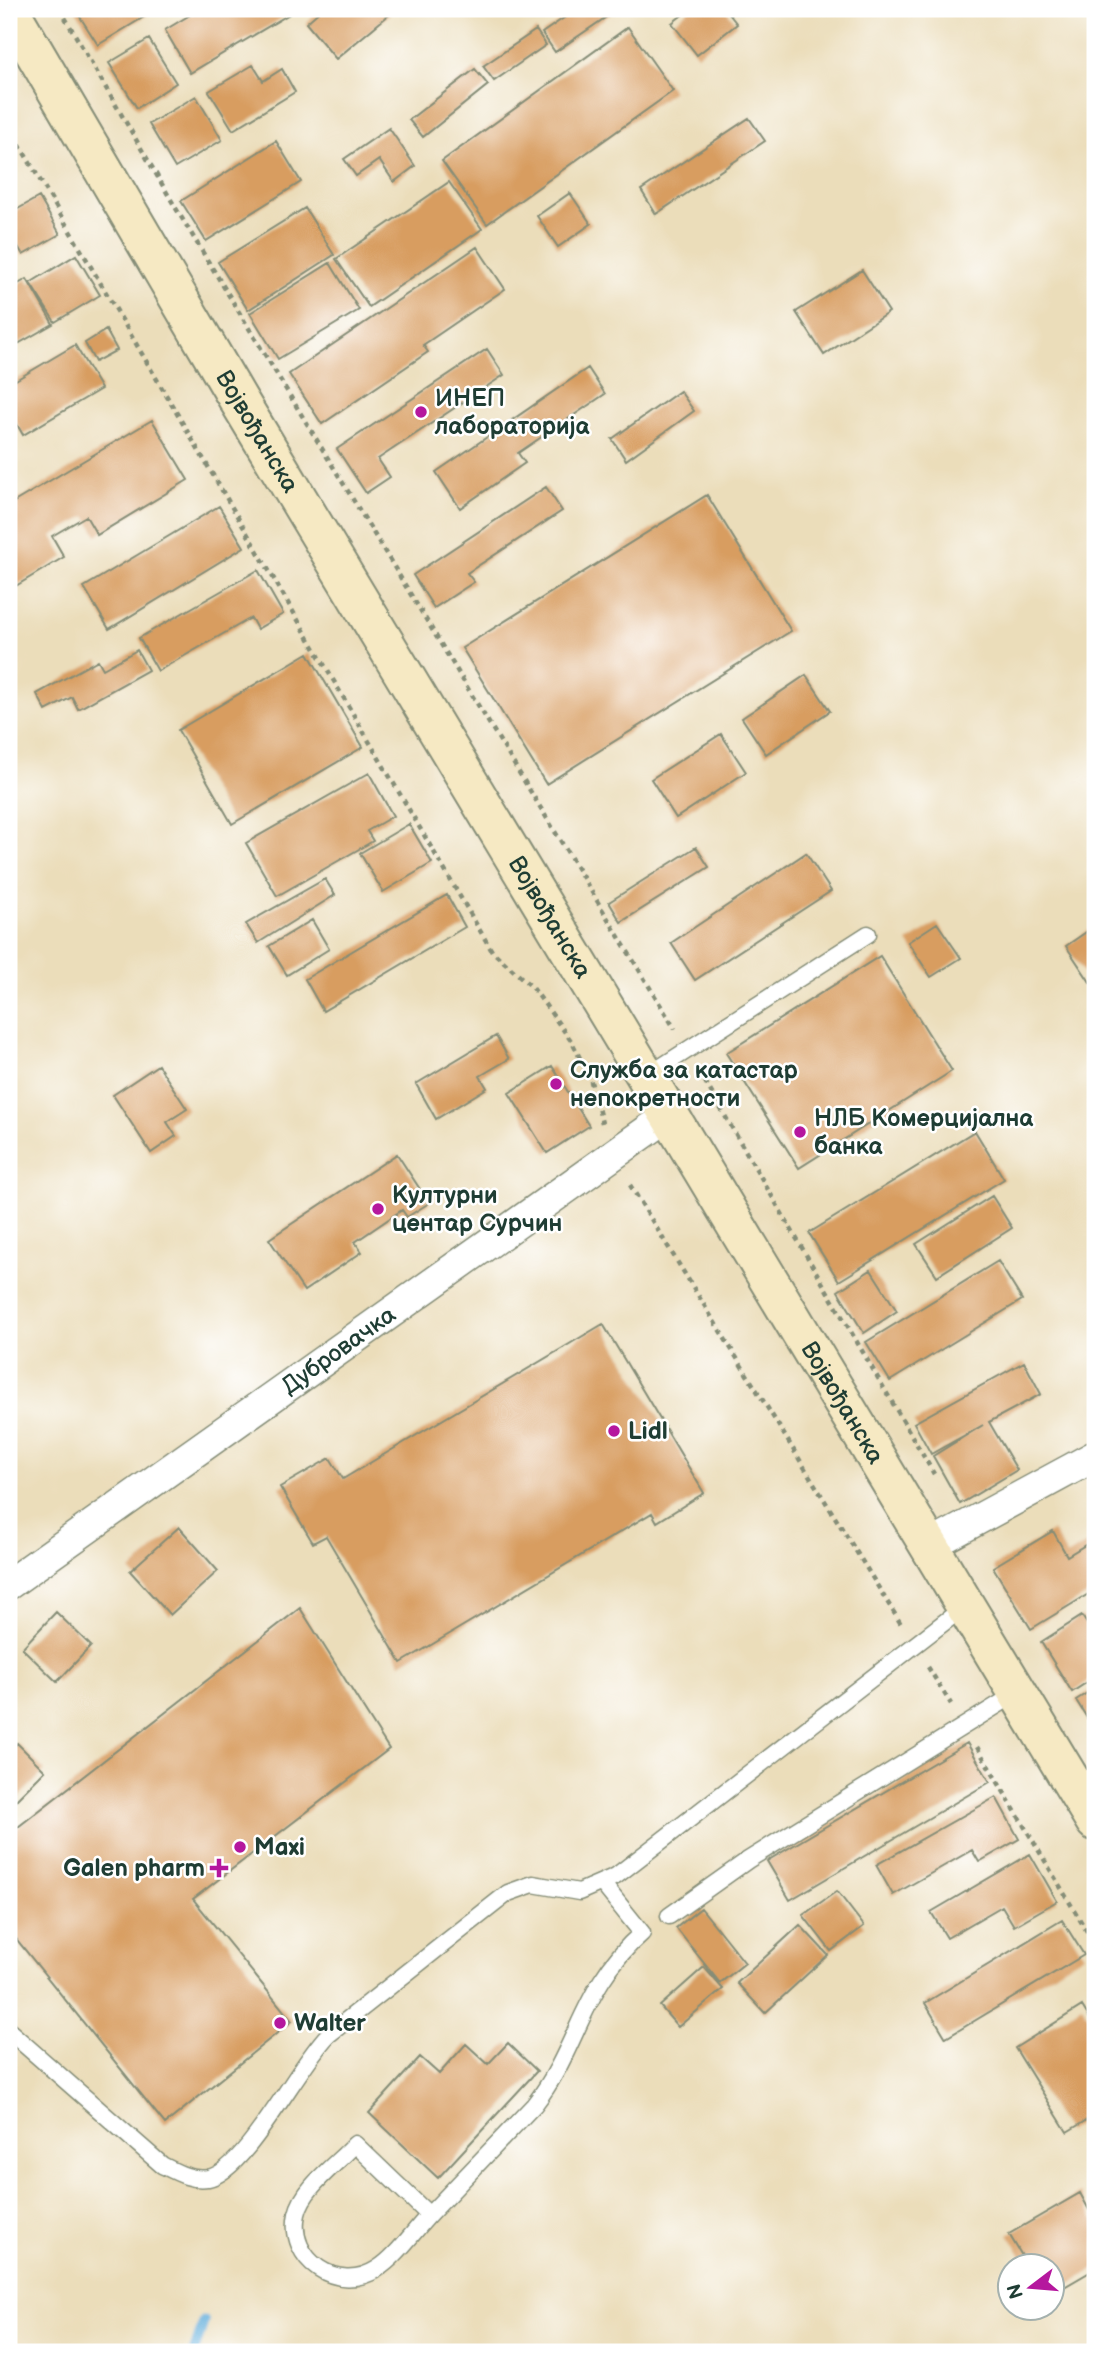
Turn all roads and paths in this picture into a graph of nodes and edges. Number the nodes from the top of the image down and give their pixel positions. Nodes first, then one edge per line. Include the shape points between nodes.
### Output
1 (9, 9) edge
2 (60, 9) edge
3 (9, 127) edge
4 (868, 934) dead end
5 (687, 1049) junction
6 (645, 1077) junction
7 (668, 1116) junction
8 (613, 1157) junction
9 (1095, 1456) edge
10 (964, 1526) junction
11 (929, 1546) junction
12 (9, 1584) edge
13 (964, 1607) junction
14 (914, 1646) junction
15 (1017, 1693) junction
16 (964, 1726) junction
17 (1095, 1821) edge
18 (602, 1883) junction
19 (669, 1916) dead end
20 (1095, 1945) edge
21 (9, 2031) edge
22 (429, 2215) junction

1 - 6 main road, Војвођанска
2 - 5 path via 177,210
3 - 8 path via 492,951 533,988 572,1042 590,1078
4 - 5 lane
5 - 6 lane
5 - 10 path
6 - 7 main road, Војвођанска
7 - 8 street, Дубровачка
7 - 11 main road, Војвођанска
8 - 12 street, Дубровачка
8 - 14 path
9 - 10 street
10 - 11 street
11 - 13 main road, Војвођанска
13 - 14 lane
13 - 15 main road, Војвођанска
14 - 16 path
14 - 18 lane via 632,1865
15 - 16 lane
15 - 17 main road, Војвођанска
16 - 19 lane via 748,1860
16 - 20 path
18 - 21 lane via 579,1892 533,1884 508,1893 328,2035 307,2058 245,2151 220,2174 208,2178 192,2178 162,2165
18 - 22 lane via 642,1933 594,1988 541,2096
22 - 22 lane via 378,2269 361,2276 326,2274 311,2264 296,2232 297,2214 305,2197 355,2144

